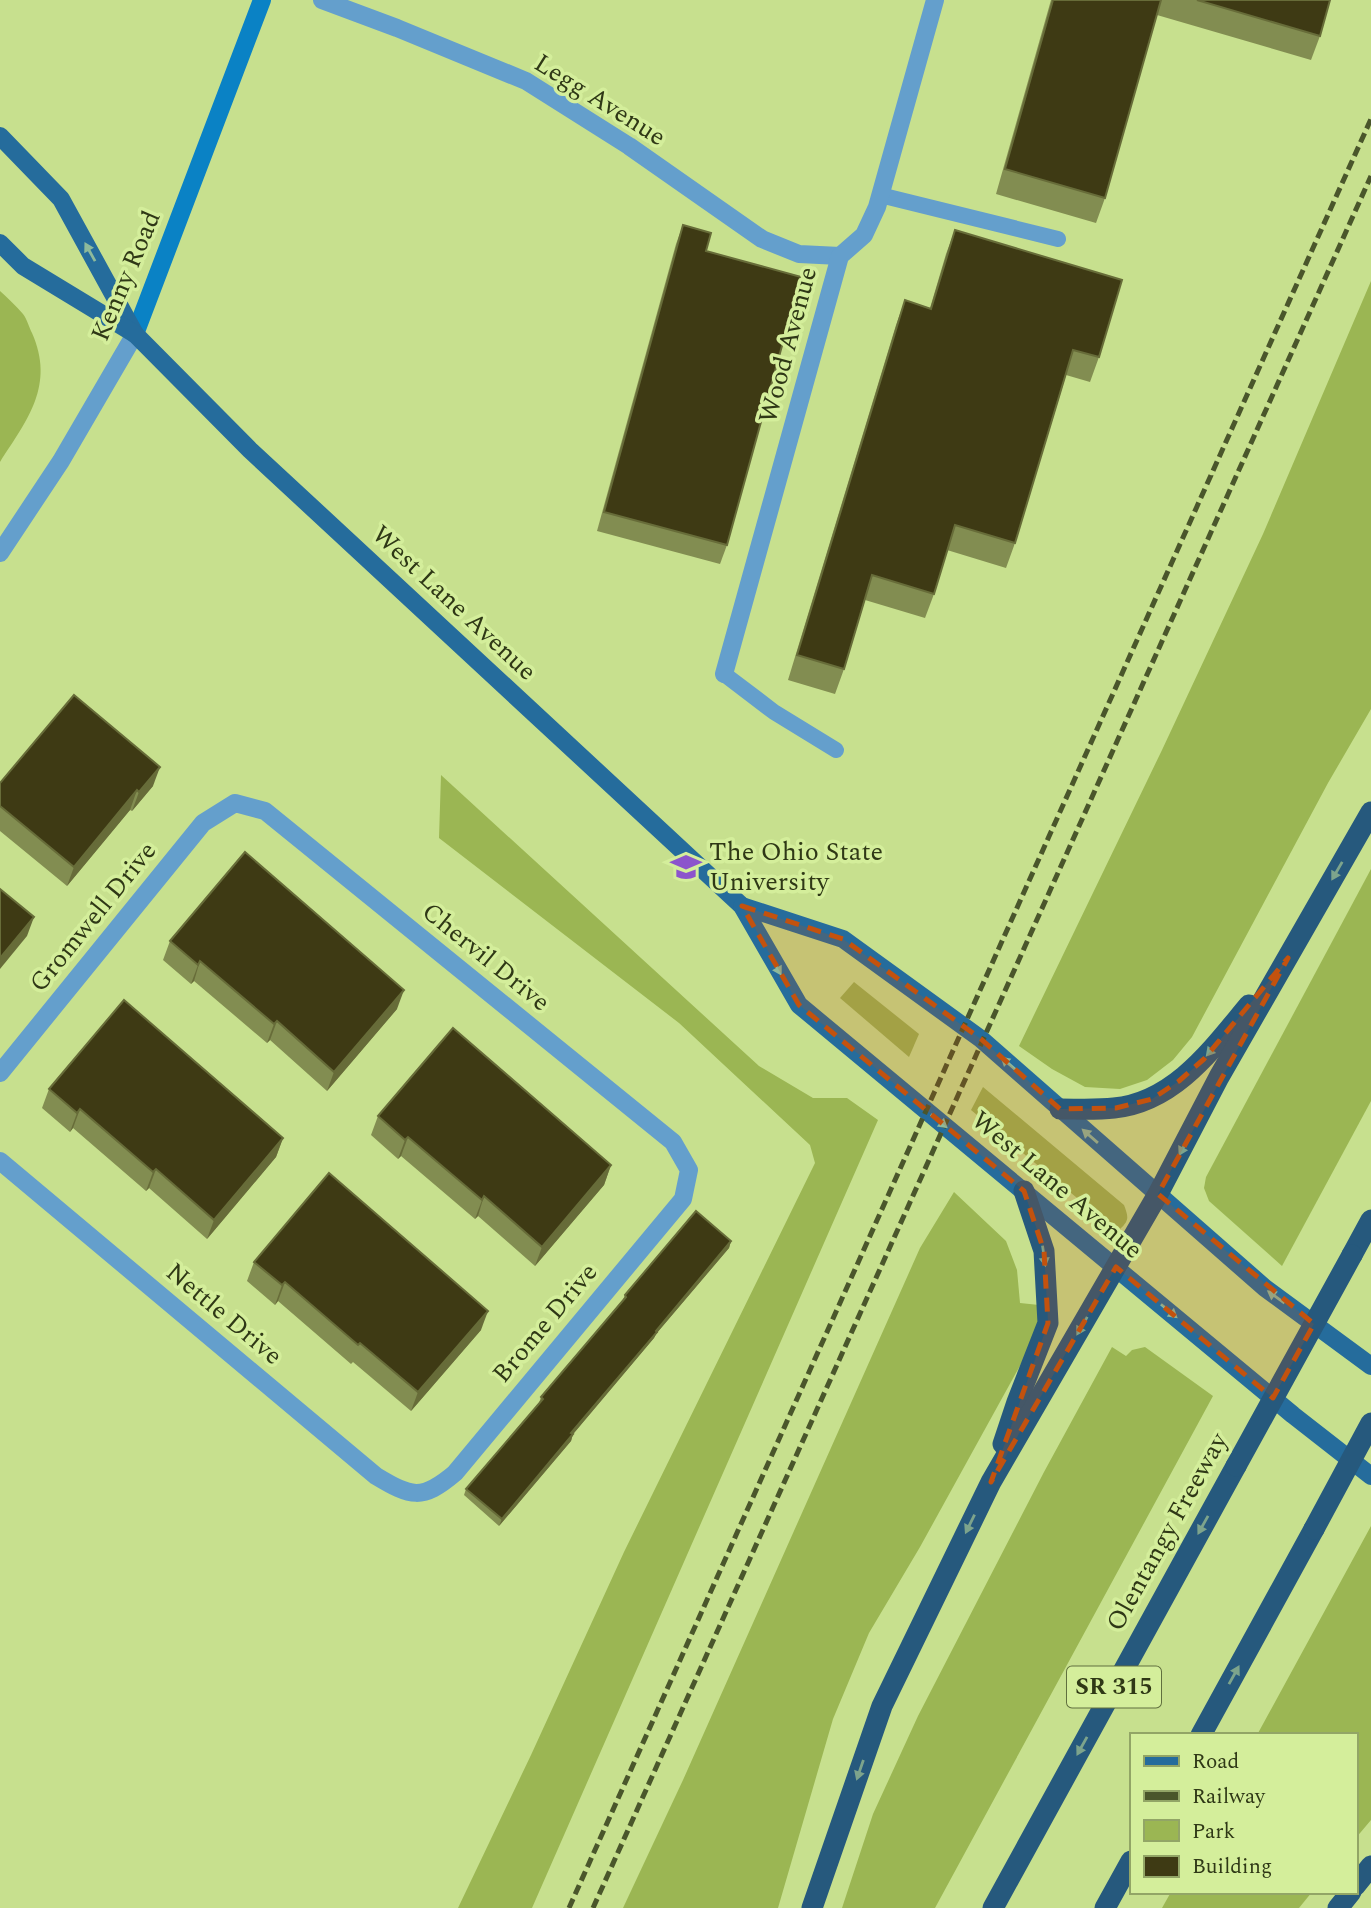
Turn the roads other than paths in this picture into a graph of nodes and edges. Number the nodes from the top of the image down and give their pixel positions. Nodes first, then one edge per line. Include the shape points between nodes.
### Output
1 (262, 0) edge
2 (322, 0) edge
3 (935, 0) edge
4 (0, 136) edge
5 (880, 195) junction
6 (1058, 239) dead end
7 (0, 243) edge
8 (840, 256) junction
9 (135, 334) junction
10 (0, 553) edge
11 (724, 674) joint
12 (836, 750) dead end
13 (235, 803) joint
14 (1371, 812) edge
15 (742, 906) junction
16 (1288, 958) junction
17 (0, 1073) edge
18 (1060, 1109) junction
19 (0, 1161) edge
20 (689, 1170) joint
21 (1024, 1191) junction
22 (1158, 1194) junction
23 (1371, 1220) edge
24 (1116, 1267) junction
25 (1371, 1366) edge
26 (1371, 1423) edge
27 (1371, 1476) edge
28 (991, 1482) junction
29 (420, 1494) joint
30 (1202, 1733) edge
31 (1130, 1863) edge
32 (1371, 1866) edge
33 (1357, 1884) edge
34 (812, 1908) edge
35 (993, 1908) edge
36 (1105, 1908) edge

1 - 9 main road, Kenny Road
2 - 8 street, Legg Avenue via 526,81 762,239 799,254
3 - 5 street, Wood Avenue
9 -> 4 main road, West Lane Avenue via 61,199
5 - 6 lane
5 - 8 street, Wood Avenue via 864,235
7 - 9 main road, West Lane Avenue via 23,266
8 - 11 street, Wood Avenue
9 - 10 street, Kenny Road via 61,461
9 - 15 main road, West Lane Avenue via 250,450
11 - 12 lane
13 - 17 street, Gromwell Drive via 203,823
13 - 20 street, Chervil Drive via 265,811 673,1142
14 -> 16 highway
18 -> 15 main road, West Lane Avenue via 981,1039 843,939
15 -> 21 main road, West Lane Avenue via 799,1005
16 -> 18 highway via 1204,1059 1152,1099 1116,1108
16 -> 22 highway
22 -> 18 main road, West Lane Avenue
19 - 29 street, Nettle Drive via 376,1476 397,1489
20 - 29 street, Brome Drive via 683,1199 455,1473
21 - 24 main road, West Lane Avenue
21 -> 28 highway via 1044,1251 1048,1323
22 - 24 highway
25 -> 22 main road, West Lane Avenue via 1265,1288
23 -> 35 highway, Olentangy Freeway / SR 315, bridge
24 -> 27 main road, West Lane Avenue
24 -> 28 highway
30 -> 26 highway, bridge
28 -> 34 highway via 882,1706
31 - 36 highway
32 - 33 highway

